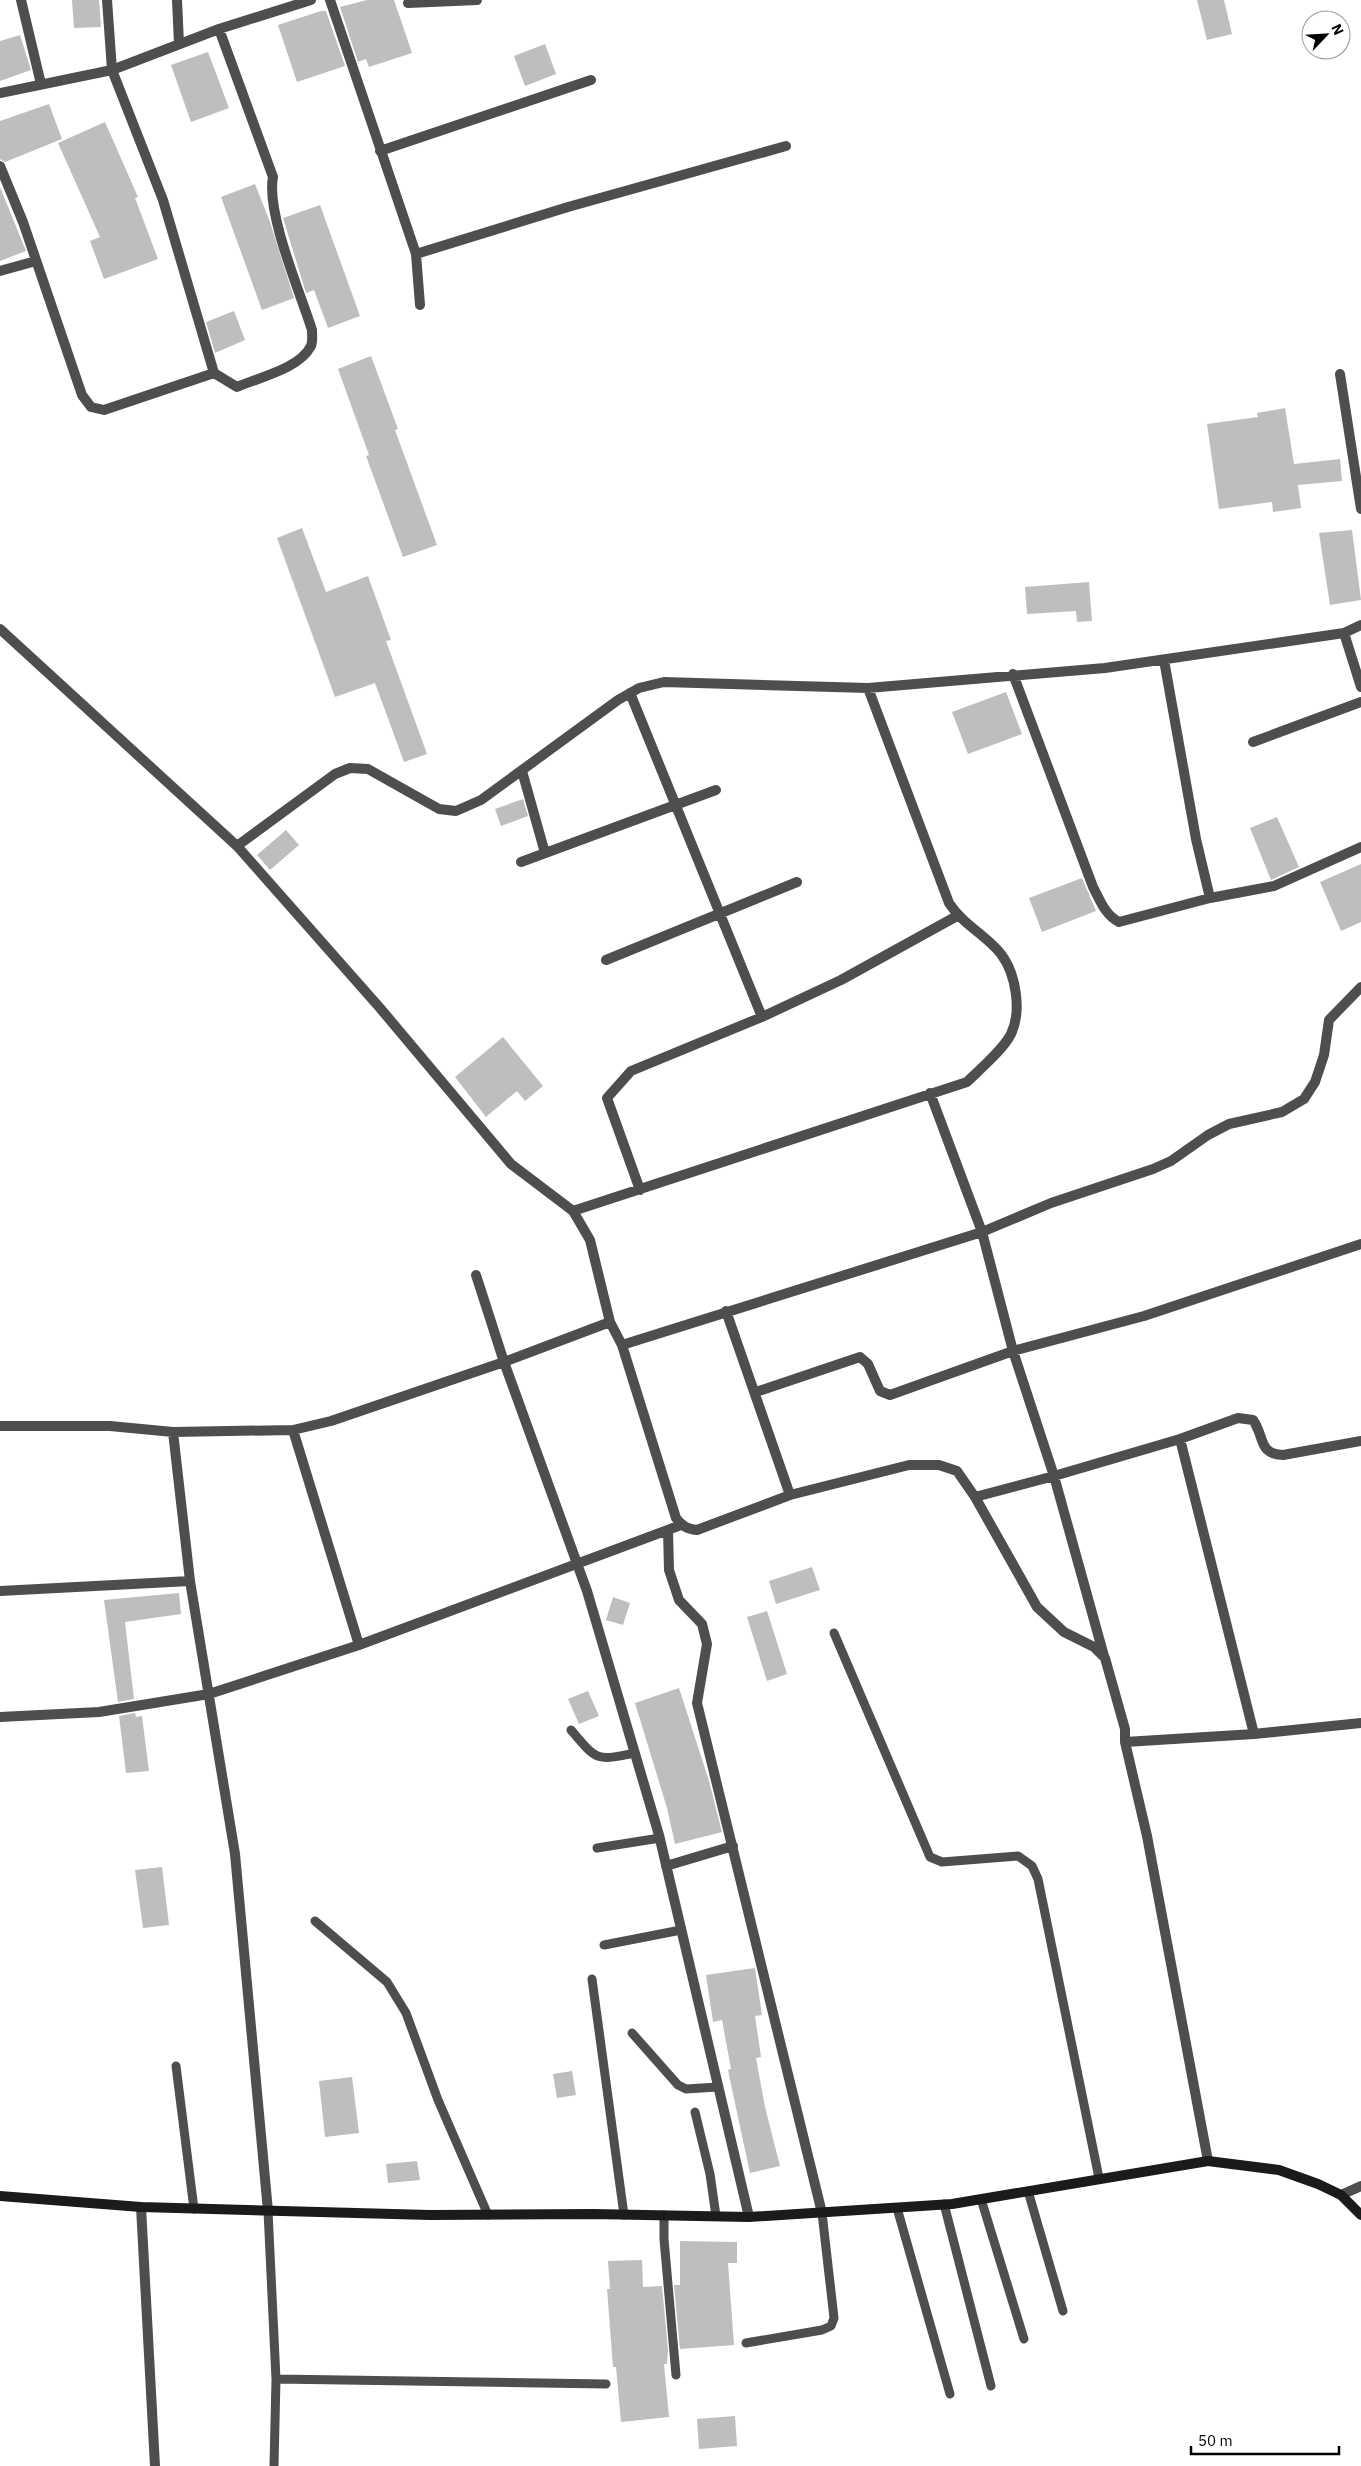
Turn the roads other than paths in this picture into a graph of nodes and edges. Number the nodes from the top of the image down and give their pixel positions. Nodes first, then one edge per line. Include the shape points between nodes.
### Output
1 (21, 0) edge
2 (107, 0) edge
3 (177, 0) edge
4 (311, 0) edge
5 (330, 0) edge
6 (477, 0) edge
7 (408, 3) dead end
8 (219, 29) junction
9 (179, 44) junction
10 (112, 70) junction
11 (591, 80) dead end
12 (41, 84) junction
13 (0, 94) edge
14 (786, 146) dead end
15 (380, 151) junction
16 (0, 166) edge
17 (416, 254) junction
18 (36, 260) junction
19 (0, 271) edge
20 (420, 305) dead end
21 (214, 374) junction
22 (1340, 374) dead end
23 (1361, 509) edge
24 (1361, 625) edge
25 (0, 630) edge
26 (1344, 633) junction
27 (1164, 660) junction
28 (1013, 674) junction
29 (1361, 687) edge
30 (868, 688) junction
31 (630, 693) junction
32 (1361, 702) edge
33 (1253, 742) dead end
34 (522, 771) junction
35 (716, 790) dead end
36 (675, 805) junction
37 (237, 846) junction
38 (1361, 847) edge
39 (545, 854) junction
40 (521, 862) dead end
41 (797, 882) dead end
42 (1210, 898) junction
43 (720, 914) junction
44 (957, 916) junction
45 (606, 960) dead end
46 (1361, 987) edge
47 (762, 1017) junction
48 (930, 1093) junction
49 (640, 1190) junction
50 (573, 1211) junction
51 (982, 1232) junction
52 (1361, 1244) edge
53 (476, 1275) dead end
54 (726, 1311) junction
55 (610, 1322) junction
56 (622, 1345) junction
57 (1013, 1351) junction
58 (504, 1362) junction
59 (756, 1392) junction
60 (0, 1426) edge
61 (293, 1430) junction
62 (173, 1432) junction
63 (1180, 1439) junction
64 (1361, 1441) edge
65 (1054, 1476) junction
66 (790, 1495) junction
67 (975, 1497) junction
68 (681, 1525) junction
69 (668, 1530) junction
70 (577, 1563) junction
71 (190, 1581) junction
72 (0, 1591) edge
73 (834, 1633) dead end
74 (359, 1645) junction
75 (1105, 1658) junction
76 (209, 1694) junction
77 (0, 1717) edge
78 (1361, 1722) edge
79 (571, 1730) dead end
80 (1254, 1734) junction
81 (1124, 1742) junction
82 (635, 1753) junction
83 (660, 1838) junction
84 (733, 1846) junction
85 (597, 1848) dead end
86 (666, 1866) junction
87 (315, 1922) dead end
88 (681, 1930) junction
89 (604, 1945) dead end
90 (592, 1978) dead end
91 (632, 2033) dead end
92 (176, 2066) dead end
93 (718, 2087) junction
94 (695, 2112) dead end
95 (1208, 2161) junction
96 (1099, 2178) junction
97 (1361, 2186) edge
98 (1028, 2190) junction
99 (1341, 2195) junction
100 (0, 2196) edge
101 (981, 2199) junction
102 (944, 2204) junction
103 (141, 2207) junction
104 (897, 2208) junction
105 (194, 2209) junction
106 (268, 2211) junction
107 (822, 2213) junction
108 (624, 2214) junction
109 (488, 2215) junction
110 (664, 2215) junction
111 (1361, 2215) edge
112 (716, 2216) junction
113 (749, 2217) junction
114 (1063, 2311) dead end
115 (1024, 2339) dead end
116 (746, 2343) dead end
117 (676, 2375) dead end
118 (276, 2379) junction
119 (606, 2384) dead end
120 (991, 2386) dead end
121 (950, 2394) dead end
122 (155, 2466) edge
123 (274, 2466) edge

1 - 12 street
2 - 10 street
3 - 9 street
4 - 8 street
5 - 15 street
6 - 7 street
8 - 9 street
8 - 21 street via 273,177 274,211 312,330 312,344 303,357 237,387
9 - 10 street
10 - 12 street
10 - 21 street via 163,200
11 - 15 street
12 - 13 street
14 - 17 street via 568,207
15 - 17 street
16 - 18 street
17 - 20 street
18 - 19 street
18 - 21 street via 82,395 91,407 104,410
22 - 23 street
24 - 26 street
25 - 37 street
26 - 27 street
26 - 29 street
27 - 28 street
27 - 42 street via 1196,839
28 - 30 street
28 - 42 street via 1093,887 1108,914 1119,922
30 - 31 street via 664,682
30 - 44 street
31 - 34 street
31 - 36 street
32 - 33 street
34 - 37 street via 481,800 456,811 439,809 374,771 350,768 335,774
34 - 39 street
35 - 36 street
36 - 39 street
36 - 43 street
37 - 50 street via 380,1008 511,1164
38 - 42 street via 1283,882
39 - 40 street
41 - 43 street
43 - 45 street
43 - 47 street
44 - 47 street via 841,980
44 - 48 street via 1001,954 1016,990 1016,1014 1011,1034 967,1082
46 - 51 street via 1329,1020 1324,1055 1315,1082 1304,1099 1282,1112 1229,1124 1153,1169 1051,1203
47 - 49 street via 631,1071 607,1098
48 - 49 street
48 - 51 street
49 - 50 street
50 - 55 street via 590,1240
51 - 54 street
51 - 57 street
52 - 57 street via 1144,1316
53 - 58 street
54 - 56 street
54 - 59 street
55 - 56 street
55 - 58 street
56 - 68 street via 676,1518
57 - 59 street via 890,1395 880,1391 868,1364 860,1357
57 - 65 street
58 - 61 street via 331,1421
58 - 70 street
59 - 66 street
60 - 62 street via 110,1426
61 - 62 street
61 - 74 street
62 - 71 street
63 - 64 street via 1238,1418 1247,1418 1253,1420 1263,1446 1274,1455
63 - 65 street
63 - 80 street
65 - 67 street
65 - 75 street
66 - 67 street via 909,1466 939,1464 957,1470
66 - 68 street via 697,1530
67 - 75 street via 1038,1607 1064,1632 1094,1647
68 - 69 street
69 - 70 street
69 - 84 street via 669,1570 679,1600 702,1624 707,1644 697,1703
70 - 74 street
70 - 82 street
71 - 72 street
71 - 76 street
73 - 96 lane via 930,1857 942,1862 1018,1856 1032,1866 1038,1878
74 - 76 street
75 - 81 street via 1125,1729
76 - 77 street via 99,1712
76 - 106 street via 235,1854
78 - 80 street
79 - 82 lane via 590,1754 602,1759
80 - 81 street
81 - 95 street via 1148,1836
82 - 83 street
83 - 85 lane
83 - 86 street
84 - 86 street
84 - 107 street
86 - 88 street
87 - 109 lane via 388,1982 406,2013 438,2100
88 - 89 lane
88 - 93 street
90 - 108 lane
91 - 93 lane via 678,2086 686,2089
92 - 105 lane
93 - 113 street
94 - 112 lane
95 - 96 street
95 - 99 street via 1279,2170
96 - 98 street
97 - 99 street
98 - 101 street
98 - 114 lane
99 - 111 street
100 - 103 street
101 - 102 street
101 - 115 lane
102 - 104 street
102 - 120 lane
103 - 105 street
103 - 122 street
104 - 107 street
104 - 121 lane
105 - 106 street
106 - 109 street
106 - 118 lane
107 - 113 street
107 - 116 lane via 834,2318 831,2326
108 - 109 street
108 - 110 street
110 - 112 street
110 - 117 lane
112 - 113 street
118 - 119 lane
118 - 123 lane

